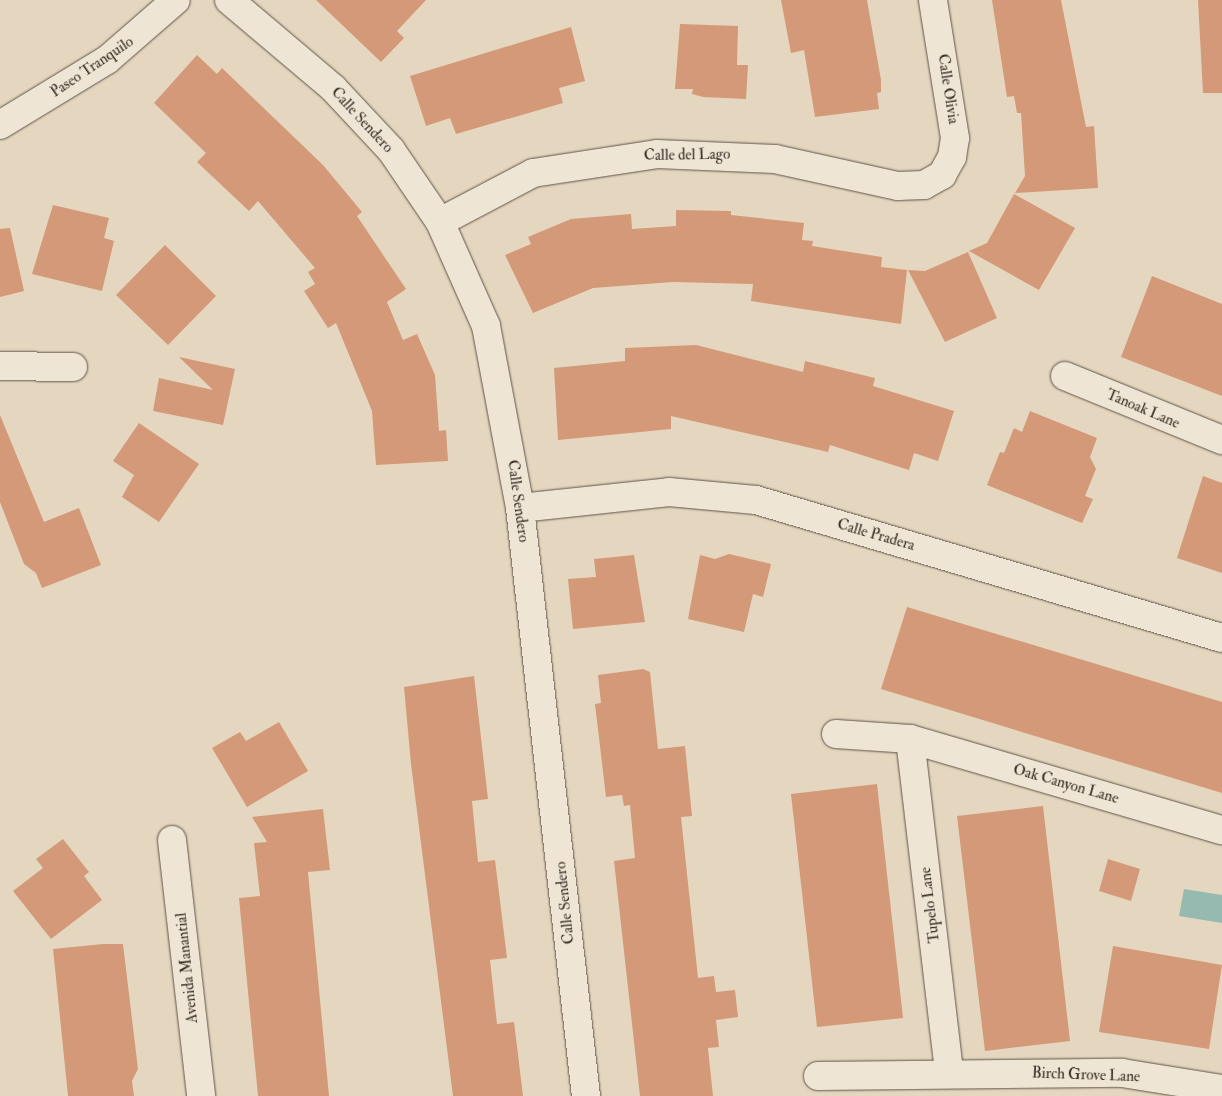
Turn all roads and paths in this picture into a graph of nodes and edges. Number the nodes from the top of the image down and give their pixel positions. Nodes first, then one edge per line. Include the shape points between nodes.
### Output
1 (176, 0) edge
2 (229, 0) edge
3 (933, 0) edge
4 (0, 124) edge
5 (942, 175) joint
6 (440, 222) junction
7 (0, 366) edge
8 (73, 367) dead end
9 (1065, 376) dead end
10 (1222, 440) edge
11 (520, 508) junction
12 (1222, 638) edge
13 (836, 734) dead end
14 (910, 739) junction
15 (1222, 830) edge
16 (172, 840) dead end
17 (949, 1072) junction
18 (818, 1076) dead end
19 (1222, 1089) edge
20 (201, 1096) edge
21 (586, 1096) edge

1 - 4 street, Paseo Tranquilo via 107,60
2 - 6 street, Calle Sendero via 333,88 391,150
3 - 5 street, Calle Olivia via 955,119 952,157
5 - 6 street, Calle del Lago via 924,186 898,186 775,159 658,154 533,173
6 - 11 street, Calle Sendero via 486,326
7 - 8 street
9 - 10 street, Tanoak Lane
11 - 12 street, Calle Pradera via 669,492 756,500
11 - 21 street, Calle Sendero
13 - 14 street, Oak Canyon Lane
14 - 15 street, Oak Canyon Lane
14 - 17 street, Tupelo Lane
16 - 20 street, Avenida Manantial
17 - 18 street, Birch Grove Lane
17 - 19 street, Birch Grove Lane via 1122,1073

